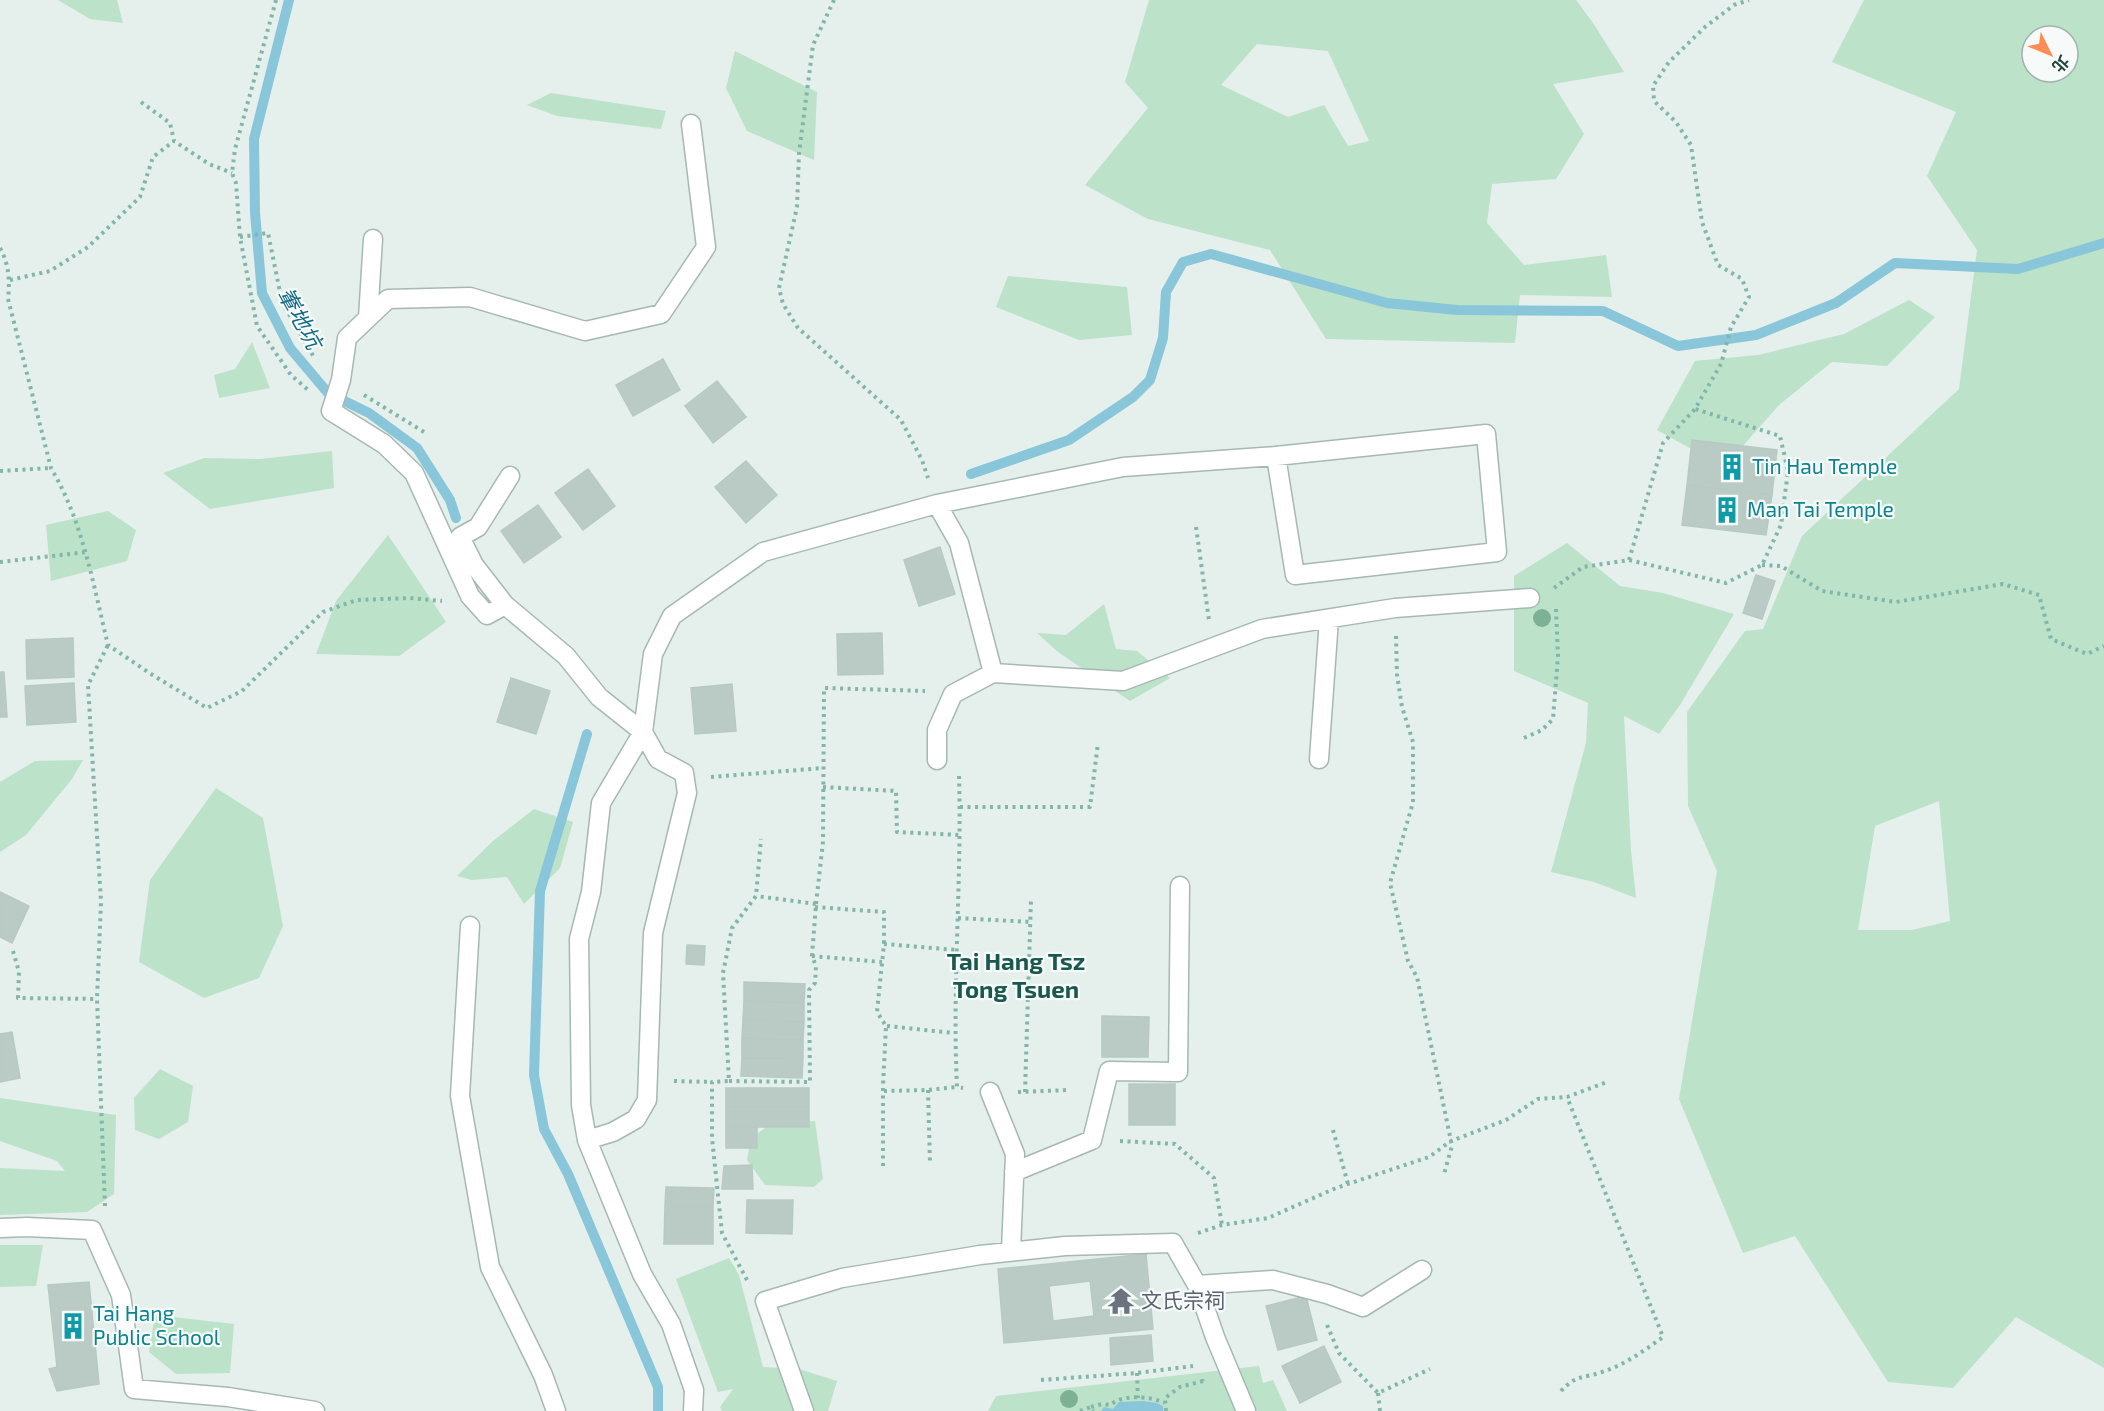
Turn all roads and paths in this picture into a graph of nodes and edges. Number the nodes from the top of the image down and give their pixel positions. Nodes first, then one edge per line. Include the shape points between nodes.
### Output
1 (276, 0) edge
2 (834, 0) edge
3 (1749, 0) edge
4 (141, 102) dead end
5 (691, 124) dead end
6 (174, 141) junction
7 (232, 173) junction
8 (264, 233) dead end
9 (240, 237) junction
10 (373, 239) dead end
11 (0, 248) edge
12 (10, 280) junction
13 (368, 318) junction
14 (332, 409) junction
15 (1695, 409) junction
16 (1276, 456) junction
17 (51, 468) junction
18 (0, 471) edge
19 (510, 476) dead end
20 (937, 504) junction
21 (1196, 527) dead end
22 (87, 552) junction
23 (1629, 560) junction
24 (0, 562) edge
25 (1762, 566) junction
26 (1556, 588) junction
27 (1530, 598) joint
28 (478, 605) junction
29 (506, 605) junction
30 (1395, 608) junction
31 (1329, 619) junction
32 (108, 645) junction
33 (2104, 646) edge
34 (1212, 648) junction
35 (993, 674) junction
36 (953, 694) junction
37 (643, 732) junction
38 (1524, 738) dead end
39 (1098, 742) dead end
40 (1319, 759) dead end
41 (937, 760) joint
42 (823, 768) junction
43 (685, 779) junction
44 (823, 787) junction
45 (960, 807) junction
46 (960, 834) junction
47 (761, 839) dead end
48 (1180, 886) dead end
49 (756, 896) junction
50 (1032, 899) dead end
51 (815, 905) junction
52 (958, 918) junction
53 (1031, 922) junction
54 (470, 926) dead end
55 (884, 945) junction
56 (956, 950) junction
57 (13, 951) dead end
58 (812, 956) junction
59 (882, 962) junction
60 (97, 999) junction
61 (886, 1026) junction
62 (954, 1033) junction
63 (647, 1080) junction
64 (729, 1081) junction
65 (712, 1082) junction
66 (1607, 1082) dead end
67 (957, 1087) junction
68 (928, 1090) junction
69 (1068, 1090) dead end
70 (884, 1091) dead end
71 (990, 1092) junction
72 (1025, 1092) junction
73 (1567, 1096) junction
74 (1333, 1130) dead end
75 (587, 1140) junction
76 (1092, 1140) junction
77 (1451, 1141) junction
78 (930, 1163) dead end
79 (883, 1166) dead end
80 (1014, 1172) junction
81 (1444, 1174) dead end
82 (1348, 1184) junction
83 (1222, 1225) junction
84 (0, 1228) edge
85 (92, 1230) junction
86 (1173, 1243) junction
87 (1011, 1251) junction
88 (1422, 1270) dead end
89 (1197, 1285) junction
90 (765, 1301) junction
91 (1324, 1316) dead end
92 (1193, 1366) dead end
93 (1430, 1369) dead end
94 (1137, 1373) junction
95 (1041, 1380) dead end
96 (1206, 1384) dead end
97 (1561, 1391) dead end
98 (1378, 1393) junction
99 (1138, 1398) junction
100 (1165, 1403) junction
101 (1092, 1409) edge
102 (315, 1411) edge
103 (556, 1411) edge
104 (693, 1411) edge
105 (804, 1411) edge
106 (1080, 1411) edge
107 (1166, 1411) edge
108 (1246, 1411) edge
109 (1380, 1411) edge

1 - 7 path via 235,148
2 - 20 path via 813,45 799,153 797,207 779,288 783,304 798,328 901,420 922,460
3 - 15 path via 1734,5 1705,27 1669,62 1653,86 1654,101 1676,122 1691,145 1702,222 1718,265 1742,279 1749,297 1731,327 1721,364
4 - 6 path via 170,123
5 - 13 street via 706,247 661,314 585,331 470,297 388,299
6 - 7 path via 208,164
6 - 12 path via 153,157 140,197 88,247 50,271
7 - 9 path
8 - 9 path
9 - 14 path via 257,326 291,375
10 - 13 street
11 - 12 path
12 - 17 path via 8,299
13 - 14 street via 347,338
14 - 28 street via 384,444 414,473
15 - 23 path via 1662,443
15 - 25 path via 1780,436 1788,471 1781,525
16 - 16 street via 1486,434 1497,552 1294,575
16 - 20 street via 1123,467
17 - 18 path
17 - 22 path via 64,490
19 - 29 street via 478,527 460,537 474,565
20 - 35 street via 959,543
20 - 37 street via 763,552 672,616 653,654
21 - 34 path
22 - 24 path
22 - 32 path
23 - 25 path via 1726,583
23 - 26 path via 1583,567
25 - 33 path via 1781,566 1822,591 1896,602 2003,584 2039,595 2051,639 2086,654
26 - 27 path
26 - 38 path via 1558,656 1553,719 1542,730
27 - 30 street
28 - 29 street via 487,615
28 - 32 path via 379,599 357,600 323,612 242,691 207,708
29 - 37 street via 566,656 599,697
30 - 31 street
30 - 77 path via 1399,686 1413,742 1413,802 1390,883 1408,961 1417,977
31 - 34 street via 1262,629
31 - 40 street
32 - 60 path via 88,685 101,902
34 - 35 street via 1123,681
35 - 36 street
36 - 41 street via 937,730
36 - 42 path via 824,688
37 - 43 street via 658,759 684,773
37 - 75 street via 601,803 591,892 579,939 581,1105
39 - 45 path via 1090,807
41 - 45 path via 958,754
42 - 43 path
42 - 44 path
43 - 63 street via 687,793 653,933
44 - 46 path via 896,791 897,832
44 - 51 path via 823,842
45 - 46 path
46 - 52 path
47 - 49 path
48 - 76 street via 1178,1072 1109,1071
49 - 51 path
49 - 64 path via 732,927 723,973
50 - 53 path
51 - 55 path via 884,912
51 - 58 path
52 - 53 path
52 - 56 path
53 - 72 path
54 - 103 street via 460,1096 488,1256
55 - 56 path
55 - 59 path
56 - 62 path
57 - 60 path via 19,972 18,998
58 - 59 path
58 - 64 path via 816,966 815,983 809,990 810,1082
59 - 61 path via 877,1012
60 - 85 path via 105,1219
61 - 62 path
61 - 79 path
62 - 67 path
63 - 65 path
63 - 75 street via 647,1100 636,1119
64 - 65 path
65 - 90 path via 712,1138 722,1233 751,1288
66 - 73 path
67 - 68 path
67 - 71 path
68 - 70 path
68 - 78 path
69 - 72 path
71 - 72 path
71 - 80 street via 1015,1154
73 - 77 path via 1538,1099 1506,1120
73 - 97 path via 1663,1337 1602,1372 1572,1379
74 - 82 path
75 - 104 street via 642,1274 671,1324 694,1390
76 - 80 street
76 - 83 path via 1175,1144 1214,1178
77 - 81 path
77 - 82 path via 1429,1158
80 - 87 street
82 - 83 path via 1268,1218
83 - 86 path
84 - 85 street
85 - 102 street via 122,1295 134,1389 228,1397
86 - 87 street
86 - 89 street
87 - 90 street via 842,1278
88 - 89 street via 1363,1307 1273,1280
89 - 108 street
90 - 105 street
91 - 98 path via 1339,1353
92 - 94 path
93 - 98 path
94 - 95 path
94 - 99 path
96 - 100 path via 1203,1381 1180,1387 1165,1398
98 - 109 path
99 - 100 path via 1155,1398
99 - 101 path via 1117,1399
100 - 107 path
101 - 106 path

